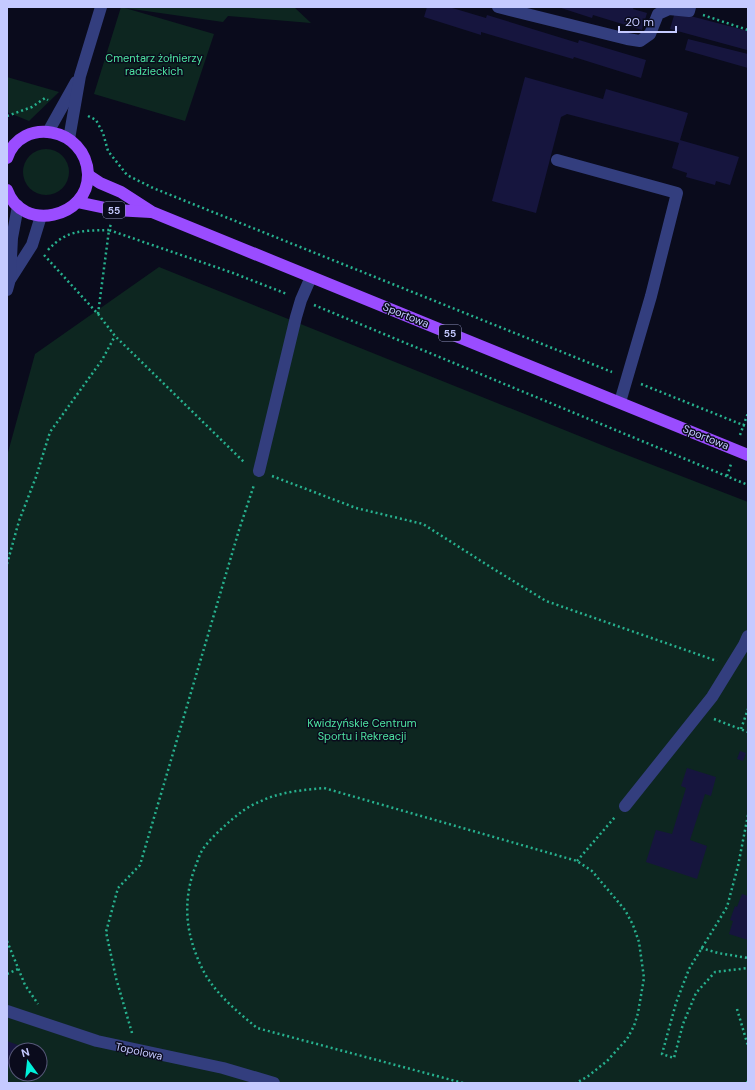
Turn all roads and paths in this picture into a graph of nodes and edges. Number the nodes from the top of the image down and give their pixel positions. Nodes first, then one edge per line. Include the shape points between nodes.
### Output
1 (101, 7) edge
2 (498, 7) edge
3 (689, 9) edge
4 (748, 30) edge
5 (80, 76) junction
6 (48, 132) junction
7 (70, 139) junction
8 (7, 155) edge
9 (557, 160) dead end
10 (88, 175) junction
11 (127, 175) dead end
12 (7, 190) edge
13 (77, 202) junction
14 (18, 206) junction
15 (152, 212) junction
16 (41, 216) junction
17 (109, 230) junction
18 (311, 277) junction
19 (9, 284) edge
20 (301, 300) junction
21 (98, 314) junction
22 (114, 336) junction
23 (626, 378) junction
24 (620, 402) junction
25 (748, 413) edge
26 (743, 425) junction
27 (748, 427) edge
28 (736, 450) junction
29 (748, 455) edge
30 (259, 471) junction
31 (748, 485) edge
32 (7, 564) edge
33 (748, 636) edge
34 (731, 666) junction
35 (748, 709) edge
36 (698, 714) junction
37 (741, 729) junction
38 (748, 732) edge
39 (625, 806) joint
40 (748, 815) edge
41 (578, 861) junction
42 (7, 941) edge
43 (701, 948) junction
44 (748, 958) edge
45 (748, 968) edge
46 (18, 969) junction
47 (7, 974) edge
48 (737, 1009) dead end
49 (7, 1011) edge
50 (53, 1026) junction
51 (748, 1046) edge
52 (137, 1051) junction
53 (274, 1083) edge
54 (463, 1083) edge
55 (576, 1083) edge

1 - 5 street
2 - 3 street via 640,41 650,34 658,14 669,9
3 - 4 path
5 - 6 street
5 - 7 street
6 - 7 main road
6 - 8 main road via 25,137
7 - 10 main road via 86,161
9 - 23 street via 676,193 651,296
10 - 13 main road via 85,190
10 - 15 main road, Sportowa / 55
11 - 23 path via 153,188
12 - 14 main road
13 - 15 main road, Sportowa / 55 via 115,210
13 - 16 main road via 67,211
14 - 16 main road via 29,213
14 - 19 street via 12,238
15 - 18 main road, Sportowa / 55
16 - 19 street via 32,245
17 - 20 path via 233,273
17 - 21 path
17 - 21 path via 68,234 56,241 44,254
18 - 20 street
18 - 24 main road, Sportowa / 55
20 - 30 street
20 - 31 path
21 - 22 path
22 - 30 path via 247,466
22 - 32 path via 102,360 50,432
23 - 24 street
23 - 26 path
24 - 28 main road, Sportowa / 55
25 - 26 path
26 - 27 path
26 - 28 path
28 - 29 main road, Sportowa / 55
30 - 34 path via 356,508 423,524 546,601
30 - 52 path via 239,530 140,865 118,888 106,932
33 - 34 street
34 - 36 street
35 - 37 path
36 - 37 path
36 - 39 street
37 - 38 path
39 - 41 path
40 - 43 path via 727,907
41 - 54 path via 324,788 282,794 259,802 219,830 203,849 187,897 188,926 196,955 206,974 232,1008 257,1028
41 - 55 path via 592,871 625,910 639,942 644,978 638,1013 627,1039 607,1061
42 - 46 path
43 - 44 path
43 - 45 path via 689,969 676,1003 662,1054 674,1058 683,1024 696,993 715,972
46 - 47 path
46 - 50 path via 25,985
48 - 51 path
49 - 50 street, Topolowa
50 - 52 street, Topolowa
52 - 53 street, Topolowa via 222,1068

